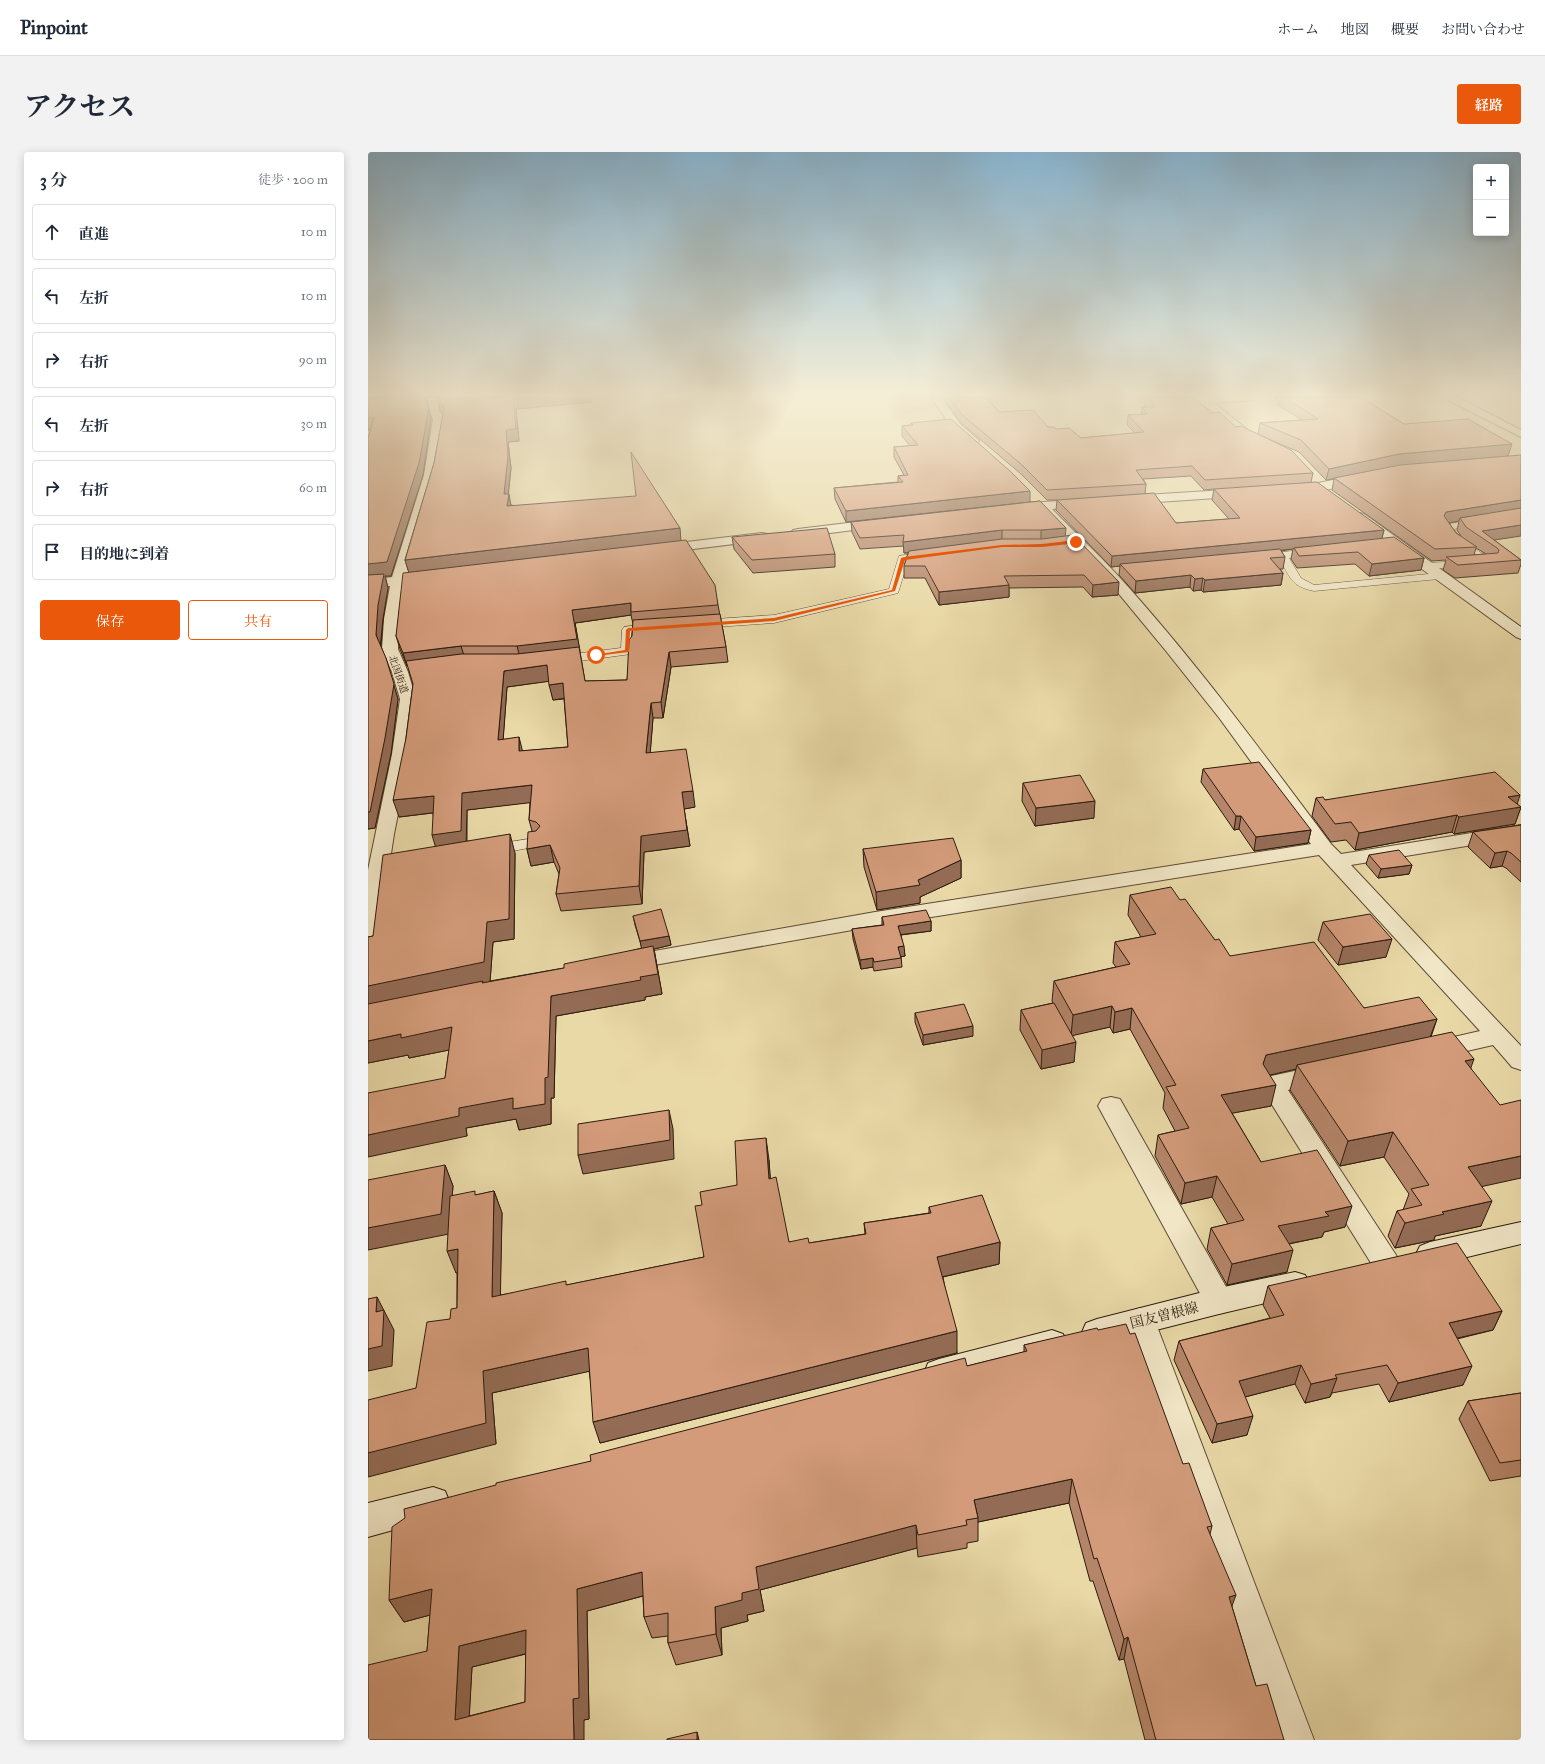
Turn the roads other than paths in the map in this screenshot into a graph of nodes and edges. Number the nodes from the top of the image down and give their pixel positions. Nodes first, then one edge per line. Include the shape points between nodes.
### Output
1 (431, 471) edge
2 (1378, 475) edge
3 (1318, 483) junction
4 (1279, 490) edge
5 (1256, 492) edge
6 (1036, 500) junction
7 (1335, 500) edge
8 (1116, 501) edge
9 (1101, 502) edge
10 (1003, 509) edge
11 (1348, 509) edge
12 (1521, 515) edge
13 (893, 522) edge
14 (1396, 544) junction
15 (1381, 546) edge
16 (648, 551) edge
17 (1328, 551) edge
18 (941, 554) edge
19 (1282, 555) junction
20 (1247, 558) edge
21 (1426, 566) junction
22 (444, 575) edge
23 (1439, 576) junction
24 (398, 580) junction
25 (368, 584) edge
26 (688, 625) edge
27 (666, 627) edge
28 (1521, 634) edge
29 (543, 661) edge
30 (1521, 831) edge
31 (535, 843) edge
32 (473, 853) edge
33 (1330, 855) junction
34 (394, 866) edge
35 (378, 868) junction
36 (368, 932) edge
37 (610, 966) edge
38 (1498, 1036) junction
39 (1407, 1055) edge
40 (1521, 1061) edge
41 (1347, 1068) edge
42 (1111, 1106) dead end
43 (1521, 1233) edge
44 (1386, 1263) junction
45 (1356, 1270) edge
46 (1318, 1279) edge
47 (1219, 1301) junction
48 (1140, 1321) junction
49 (916, 1378) edge
50 (461, 1496) edge
51 (368, 1520) edge
52 (1295, 1740) edge

1 - 24 street, 北国街道
2 - 3 street
3 - 4 street
3 - 7 street
5 - 8 street
6 - 9 street
6 - 10 street
6 - 33 street via 1069,542 1114,571
11 - 14 street
12 - 21 lane via 1448,527 1458,542 1489,563
13 - 16 street
14 - 15 lane
14 - 21 street
17 - 19 lane
18 - 26 lane via 904,558 894,590 774,619
19 - 20 lane
19 - 23 lane via 1297,581 1314,588
21 - 23 street
22 - 24 street
23 - 28 street
24 - 25 street
24 - 35 street, 北国街道 via 390,649 407,671 408,698 401,754
27 - 29 lane via 628,630 627,651
30 - 33 street
31 - 32 lane
33 - 37 street via 875,919
33 - 38 street
34 - 35 lane
35 - 36 street, 北国街道
38 - 39 street
38 - 40 street
41 - 44 street via 1271,1084
42 - 47 street
43 - 44 street
44 - 45 street
46 - 47 street, 国友曽根線
47 - 48 street, 国友曽根線
48 - 49 street, 国友曽根線
48 - 52 street
50 - 51 street

